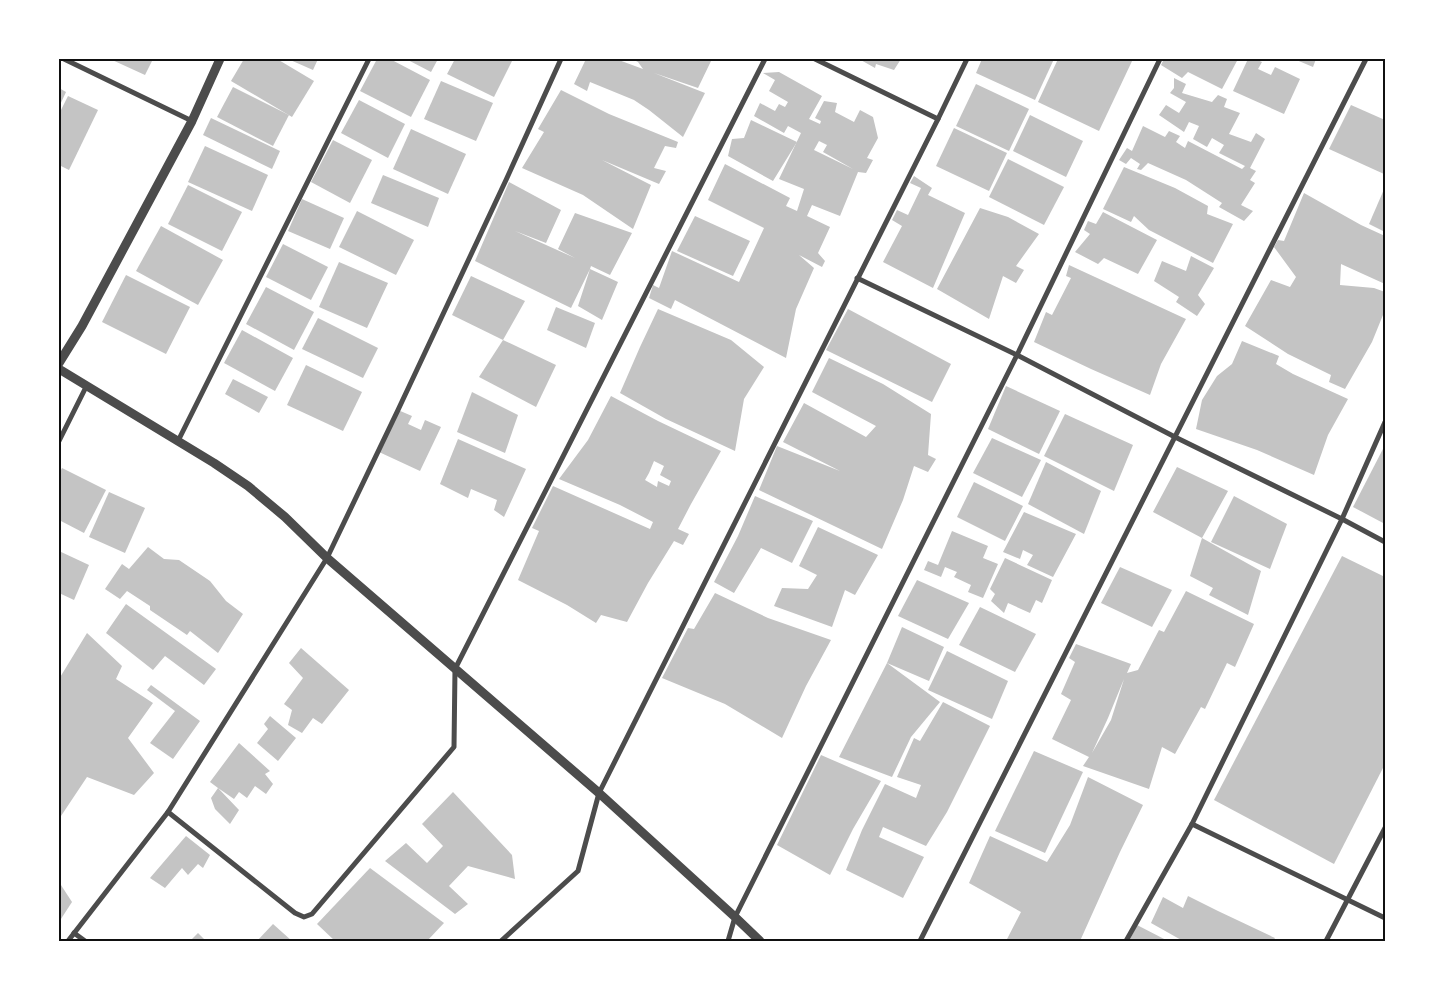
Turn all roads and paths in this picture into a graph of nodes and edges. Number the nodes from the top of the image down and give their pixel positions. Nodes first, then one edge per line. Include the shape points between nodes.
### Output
1 (64, 59) edge
2 (220, 59) edge
3 (369, 59) edge
4 (561, 59) edge
5 (765, 59) edge
6 (815, 59) edge
7 (966, 59) edge
8 (1160, 59) edge
9 (1366, 59) edge
10 (938, 120) junction
11 (192, 121) junction
12 (857, 278) junction
13 (1017, 355) junction
14 (59, 363) edge
15 (59, 369) edge
16 (87, 385) junction
17 (1385, 422) edge
18 (1175, 437) junction
19 (59, 441) edge
20 (178, 441) junction
21 (1342, 519) junction
22 (1385, 542) edge
23 (327, 558) junction
24 (456, 669) junction
25 (599, 792) junction
26 (168, 812) junction
27 (1192, 824) junction
28 (1385, 828) edge
29 (1348, 900) junction
30 (736, 917) junction
31 (1385, 918) edge
32 (74, 932) junction
33 (68, 941) edge
34 (85, 941) edge
35 (501, 941) edge
36 (728, 941) edge
37 (760, 941) edge
38 (920, 941) edge
39 (1126, 941) edge
40 (1326, 941) edge

1 - 11 street
2 - 11 street
3 - 20 street
4 - 23 street
5 - 24 street
6 - 10 street
7 - 10 street
8 - 13 street
9 - 18 street
10 - 12 street
11 - 14 street
12 - 13 street
12 - 25 street
13 - 18 street
13 - 30 street
15 - 16 street
16 - 19 street
16 - 20 street
17 - 21 street
18 - 21 street
18 - 38 street
20 - 23 street via 248,486
21 - 22 street
21 - 27 street
23 - 24 street
23 - 26 street
24 - 25 street
24 - 26 street via 454,747 312,914 304,917 295,914
25 - 30 street
25 - 35 street via 578,871
26 - 32 street
27 - 29 street
27 - 39 street
28 - 29 street
29 - 31 street
29 - 40 street
30 - 36 street
30 - 37 street
32 - 33 street
32 - 34 street

